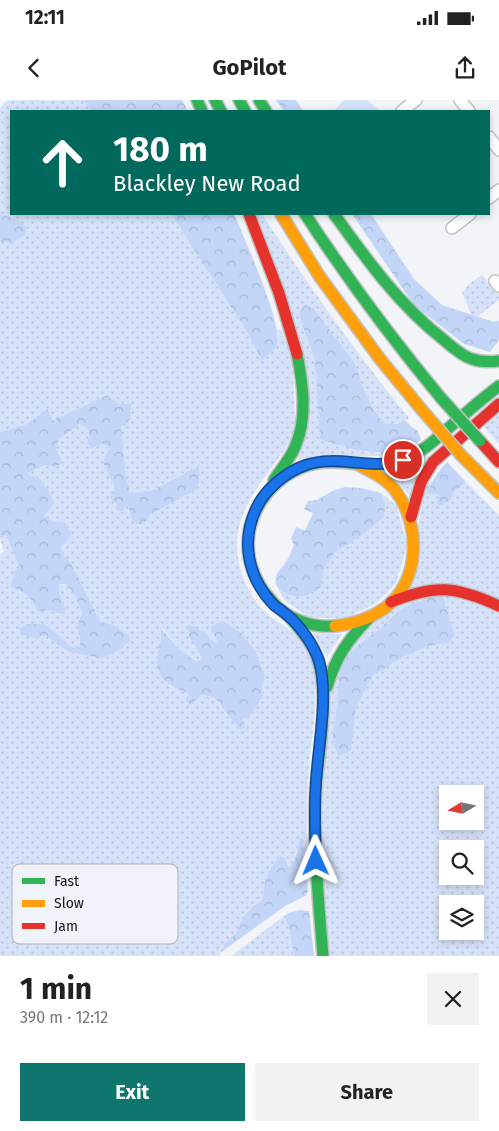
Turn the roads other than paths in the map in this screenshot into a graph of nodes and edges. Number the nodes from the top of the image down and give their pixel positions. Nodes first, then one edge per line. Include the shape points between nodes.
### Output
1 (416, 100) edge
2 (460, 100) edge
3 (403, 110) edge
4 (468, 110) edge
5 (490, 137) edge
6 (499, 150) edge
7 (249, 215) edge
8 (282, 215) edge
9 (306, 215) edge
10 (335, 215) edge
11 (469, 215) edge
12 (452, 228) dead end
13 (499, 361) edge
14 (499, 386) edge
15 (499, 404) edge
16 (499, 462) edge
17 (357, 464) junction
18 (268, 490) junction
19 (499, 494) edge
20 (411, 517) junction
21 (391, 602) junction
22 (499, 606) edge
23 (289, 616) junction
24 (370, 617) junction
25 (323, 702) junction
26 (323, 956) edge

1 - 3 street
2 - 4 street
5 - 6 street
7 - 18 main road via 289,325 304,401 296,445
8 - 19 main road, bridge via 320,277 380,359
9 - 16 main road, bridge via 400,349
10 - 13 main road via 368,262 426,328 468,358
11 - 12 street
14 - 17 main road via 422,451 391,464
15 - 20 main road via 433,462 421,482
17 - 18 main road via 340,461 309,464 288,474
17 - 20 main road via 392,486
18 - 23 main road via 251,522 249,558 252,572 263,591
20 - 21 main road via 414,536 412,566
21 - 22 main road via 421,591 443,588 472,593
21 - 24 main road
23 - 24 main road via 308,624 329,626 344,626
23 - 25 main road via 309,640 317,656
24 - 25 main road via 339,650
25 - 26 main road via 315,804

